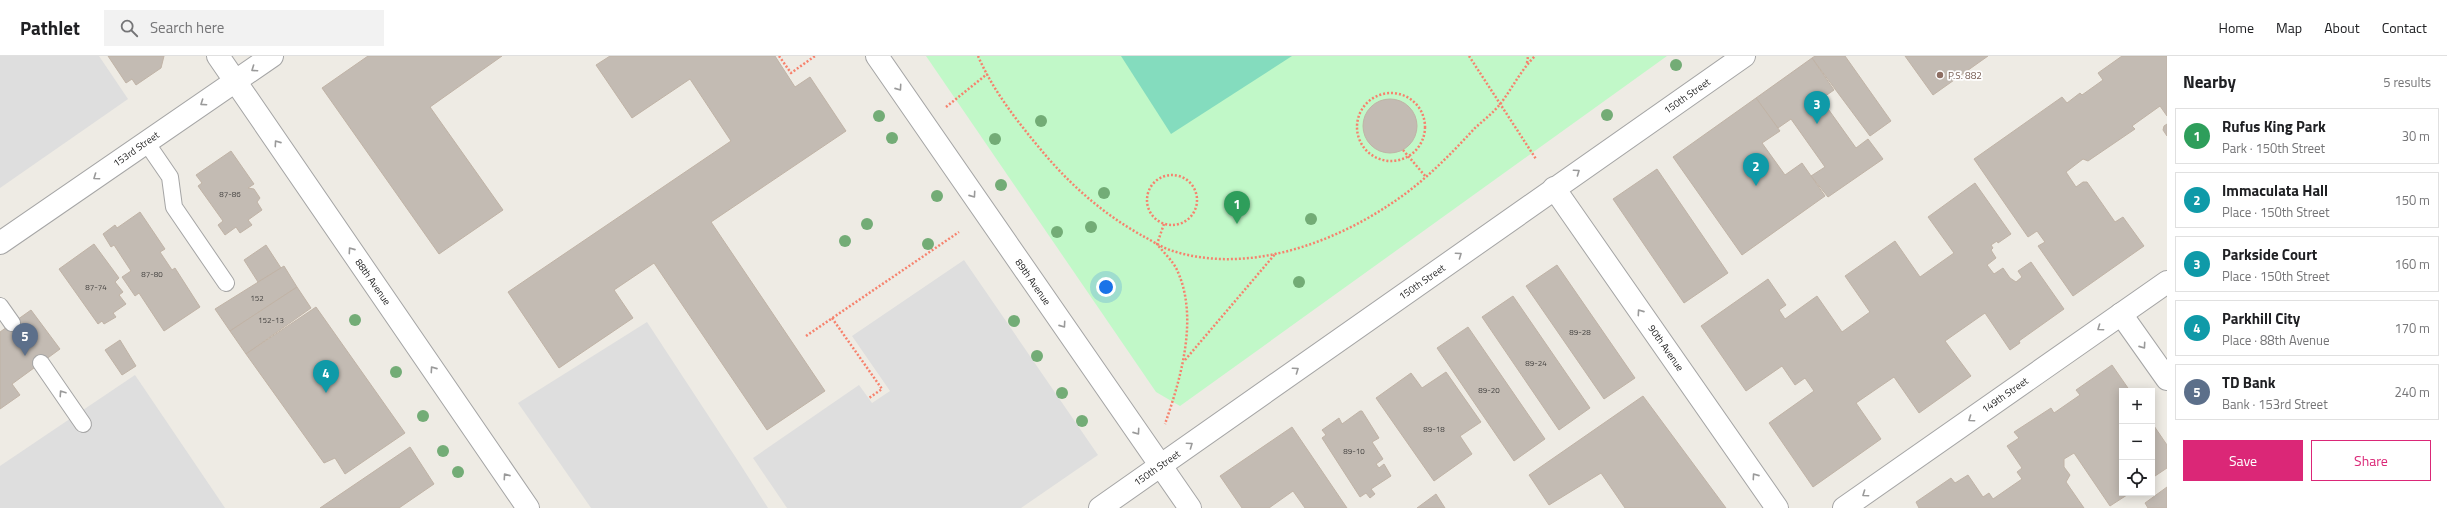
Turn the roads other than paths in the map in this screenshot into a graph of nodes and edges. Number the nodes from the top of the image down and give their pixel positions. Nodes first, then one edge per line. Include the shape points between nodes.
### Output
1 (218, 56) edge
2 (272, 56) edge
3 (877, 56) edge
4 (1744, 56) edge
5 (235, 81) junction
6 (146, 142) junction
7 (1554, 188) junction
8 (0, 243) edge
9 (2167, 282) edge
10 (226, 283) dead end
11 (0, 306) edge
12 (2121, 314) junction
13 (12, 323) dead end
14 (42, 362) dead end
15 (2167, 379) edge
16 (83, 424) dead end
17 (1160, 466) junction
18 (528, 508) edge
19 (1100, 508) edge
20 (1190, 508) edge
21 (1777, 508) edge
22 (1844, 508) edge

1 - 5 street, 88th Avenue
2 -> 5 street, 153rd Street
3 -> 17 street, 89th Avenue
7 -> 4 street, 150th Street
5 -> 6 street, 153rd Street
18 -> 5 street, 88th Avenue
6 -> 8 street, 153rd Street
6 - 10 lane via 170,177 174,207
17 -> 7 street, 150th Street
21 -> 7 street, 90th Avenue
9 - 12 street, 149th Street
11 - 13 lane
12 -> 15 street
12 -> 22 street, 149th Street
16 -> 14 lane
17 - 19 street, 150th Street
17 - 20 street, 89th Avenue

